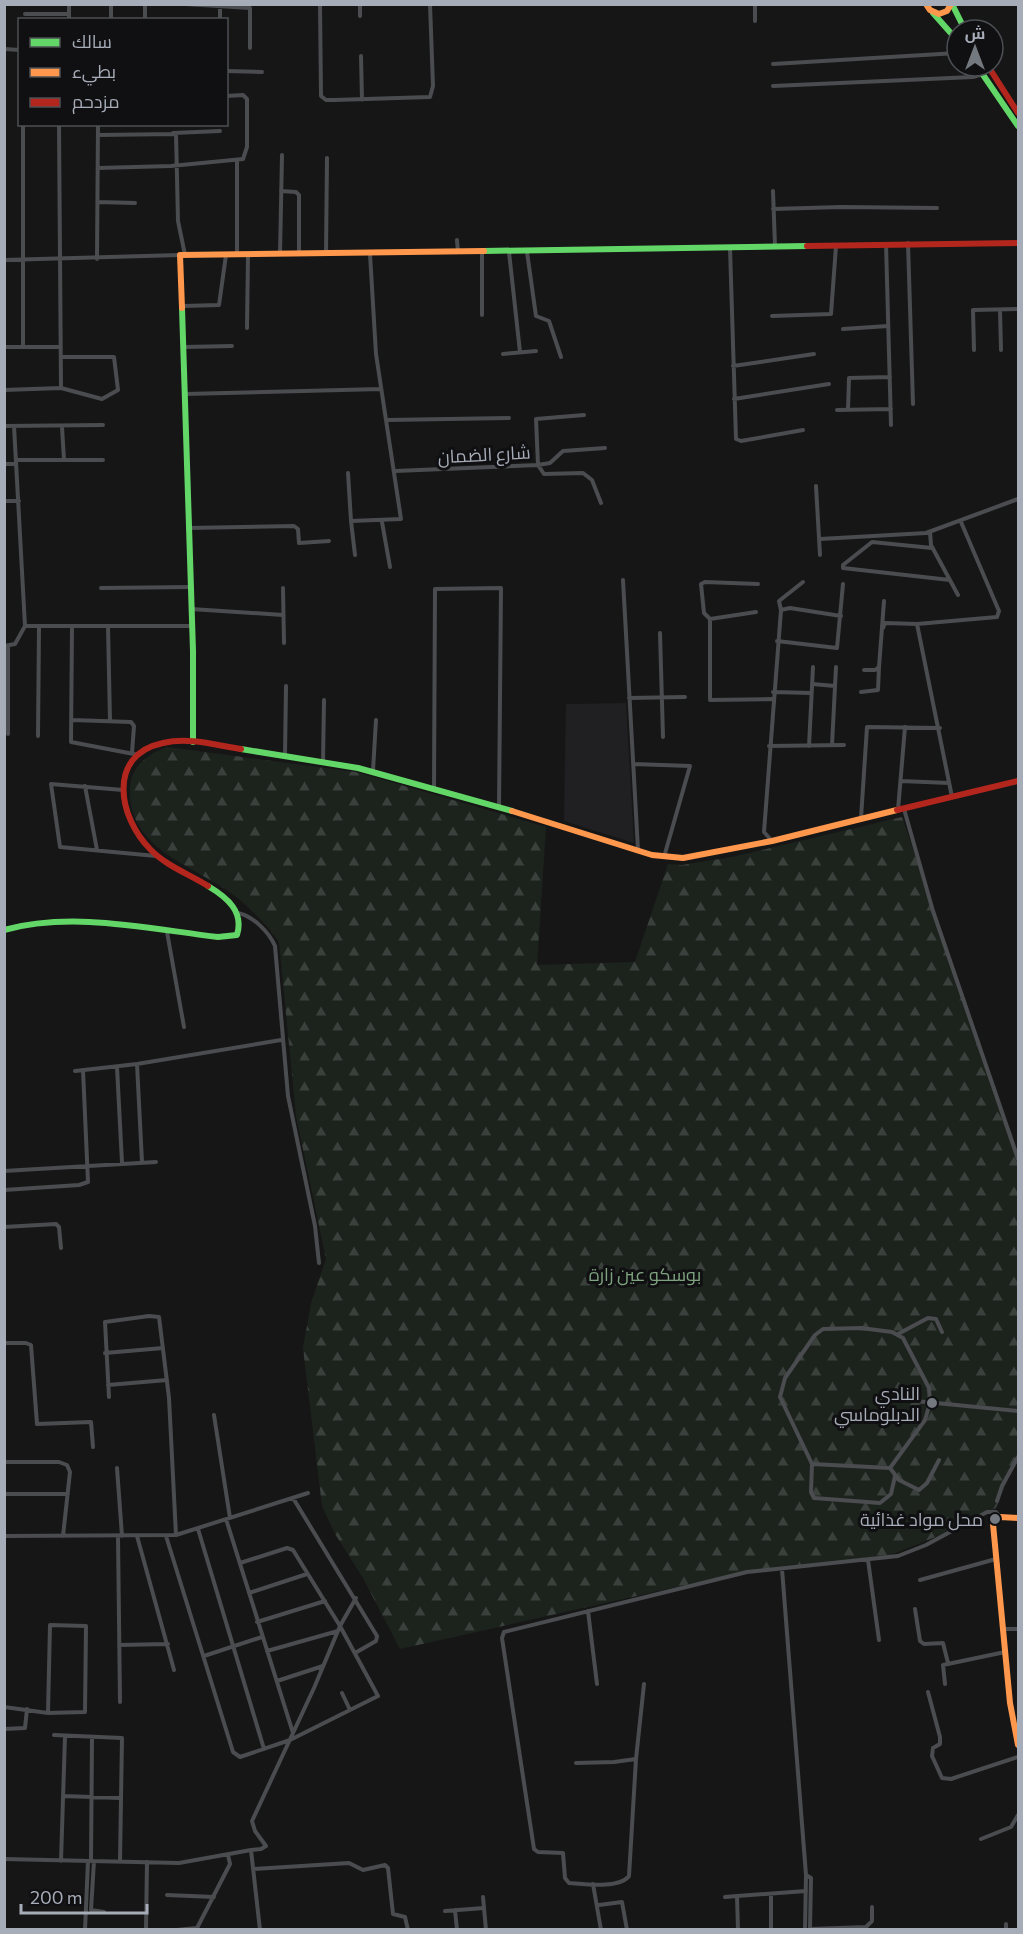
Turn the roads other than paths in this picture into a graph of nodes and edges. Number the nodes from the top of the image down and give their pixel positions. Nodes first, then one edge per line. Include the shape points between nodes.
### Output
1 (69, 4) edge
2 (185, 4) edge
3 (320, 4) edge
4 (360, 4) edge
5 (430, 4) edge
6 (754, 4) edge
7 (926, 4) edge
8 (951, 4) edge
9 (220, 5) edge
10 (933, 13) junction
11 (25, 14) dead end
12 (69, 14) junction
13 (360, 16) dead end
14 (69, 18) edge
15 (957, 18) edge
16 (755, 21) dead end
17 (944, 24) edge
18 (250, 48) dead end
19 (945, 54) edge
20 (361, 56) dead end
21 (773, 64) dead end
22 (228, 71) edge
23 (262, 72) dead end
24 (951, 78) edge
25 (986, 78) edge
26 (996, 78) edge
27 (772, 86) dead end
28 (228, 96) edge
29 (362, 99) junction
30 (1018, 113) edge
31 (23, 126) edge
32 (59, 126) edge
33 (98, 126) edge
34 (1018, 126) edge
35 (220, 131) dead end
36 (173, 133) junction
37 (98, 135) junction
38 (282, 155) dead end
39 (327, 158) dead end
40 (237, 161) junction
41 (178, 165) junction
42 (99, 168) junction
43 (281, 191) junction
44 (772, 191) dead end
45 (98, 202) junction
46 (135, 203) dead end
47 (938, 208) dead end
48 (773, 209) junction
49 (457, 240) dead end
50 (908, 242) junction
51 (886, 243) junction
52 (1018, 243) edge
53 (836, 245) junction
54 (775, 247) junction
55 (730, 248) junction
56 (482, 252) junction
57 (509, 252) junction
58 (528, 252) junction
59 (458, 253) junction
60 (370, 254) junction
61 (183, 255) junction
62 (226, 255) junction
63 (237, 255) junction
64 (248, 255) junction
65 (280, 255) junction
66 (299, 255) junction
67 (326, 255) junction
68 (97, 259) junction
69 (22, 260) junction
70 (58, 260) junction
71 (4, 261) edge
72 (183, 306) junction
73 (1018, 309) edge
74 (1000, 310) junction
75 (482, 315) dead end
76 (772, 316) dead end
77 (888, 326) junction
78 (247, 328) dead end
79 (843, 329) dead end
80 (232, 346) dead end
81 (4, 347) edge
82 (23, 347) junction
83 (61, 347) junction
84 (184, 347) junction
85 (974, 350) dead end
86 (1001, 350) dead end
87 (536, 351) dead end
88 (520, 352) junction
89 (503, 354) dead end
90 (814, 354) dead end
91 (61, 357) junction
92 (561, 357) dead end
93 (733, 366) junction
94 (890, 377) junction
95 (829, 384) dead end
96 (61, 388) junction
97 (381, 389) junction
98 (4, 390) edge
99 (185, 394) junction
100 (734, 399) junction
101 (913, 404) dead end
102 (891, 409) junction
103 (837, 410) dead end
104 (848, 410) junction
105 (584, 415) dead end
106 (509, 418) dead end
107 (387, 420) junction
108 (103, 425) dead end
109 (891, 425) dead end
110 (4, 426) edge
111 (14, 426) junction
112 (61, 426) junction
113 (802, 430) dead end
114 (605, 448) dead end
115 (64, 460) junction
116 (103, 460) dead end
117 (16, 462) junction
118 (4, 464) edge
119 (538, 465) junction
120 (395, 471) junction
121 (348, 473) dead end
122 (816, 486) dead end
123 (1018, 499) edge
124 (4, 501) edge
125 (19, 501) junction
126 (602, 503) dead end
127 (351, 522) junction
128 (382, 522) junction
129 (961, 522) junction
130 (187, 528) junction
131 (930, 532) junction
132 (820, 539) junction
133 (329, 541) dead end
134 (932, 548) junction
135 (355, 555) dead end
136 (820, 555) dead end
137 (390, 567) dead end
138 (623, 580) dead end
139 (950, 580) junction
140 (803, 582) dead end
141 (758, 584) dead end
142 (843, 584) dead end
143 (191, 587) junction
144 (101, 588) dead end
145 (283, 588) dead end
146 (958, 595) dead end
147 (884, 601) dead end
148 (192, 609) junction
149 (781, 610) junction
150 (756, 612) dead end
151 (283, 615) junction
152 (841, 616) junction
153 (710, 619) junction
154 (917, 624) junction
155 (25, 626) junction
156 (72, 626) junction
157 (108, 626) junction
158 (192, 626) junction
159 (39, 627) junction
160 (883, 628) junction
161 (660, 633) dead end
162 (776, 641) junction
163 (284, 643) dead end
164 (6, 646) edge
165 (813, 667) dead end
166 (836, 667) dead end
167 (879, 667) junction
168 (864, 670) dead end
169 (812, 684) junction
170 (286, 686) dead end
171 (835, 686) junction
172 (772, 692) junction
173 (861, 692) dead end
174 (811, 693) junction
175 (629, 698) junction
176 (661, 698) junction
177 (685, 698) dead end
178 (772, 699) junction
179 (324, 700) dead end
180 (72, 720) junction
181 (376, 720) dead end
182 (110, 721) junction
183 (905, 727) junction
184 (940, 728) junction
185 (8, 734) dead end
186 (38, 736) dead end
187 (663, 737) dead end
188 (193, 742) junction
189 (844, 745) dead end
190 (769, 746) junction
191 (809, 746) junction
192 (832, 746) junction
193 (136, 754) junction
194 (285, 756) junction
195 (323, 762) junction
196 (634, 764) junction
197 (373, 771) junction
198 (901, 781) junction
199 (1018, 781) edge
200 (949, 783) junction
201 (85, 786) junction
202 (434, 788) junction
203 (123, 790) junction
204 (952, 797) junction
205 (500, 809) junction
206 (901, 809) junction
207 (861, 818) junction
208 (772, 841) junction
209 (97, 850) junction
210 (638, 850) junction
211 (157, 856) junction
212 (664, 857) junction
213 (238, 913) junction
214 (4, 930) edge
215 (168, 932) junction
216 (184, 1027) dead end
217 (281, 1040) junction
218 (137, 1064) junction
219 (117, 1067) junction
220 (83, 1070) junction
221 (75, 1071) dead end
222 (1018, 1160) edge
223 (142, 1162) junction
224 (156, 1162) dead end
225 (122, 1163) junction
226 (88, 1165) junction
227 (4, 1171) edge
228 (4, 1190) edge
229 (4, 1227) edge
230 (61, 1248) dead end
231 (319, 1263) dead end
232 (942, 1332) dead end
233 (898, 1334) junction
234 (4, 1343) edge
235 (163, 1348) junction
236 (105, 1353) junction
237 (167, 1380) junction
238 (108, 1385) junction
239 (109, 1397) dead end
240 (905, 1400) dead end
241 (930, 1403) junction
242 (1018, 1411) edge
243 (213, 1414) dead end
244 (93, 1447) dead end
245 (1018, 1457) edge
246 (939, 1460) dead end
247 (4, 1462) edge
248 (812, 1464) junction
249 (117, 1468) dead end
250 (890, 1468) junction
251 (895, 1476) junction
252 (308, 1493) dead end
253 (4, 1494) edge
254 (68, 1494) junction
255 (292, 1498) junction
256 (996, 1501) dead end
257 (1000, 1517) junction
258 (228, 1518) junction
259 (1018, 1518) edge
260 (198, 1529) junction
261 (176, 1535) junction
262 (4, 1536) edge
263 (63, 1536) junction
264 (120, 1536) junction
265 (137, 1536) junction
266 (166, 1536) junction
267 (996, 1559) junction
268 (868, 1560) junction
269 (240, 1563) junction
270 (782, 1569) junction
271 (307, 1574) junction
272 (920, 1580) dead end
273 (249, 1593) junction
274 (356, 1598) junction
275 (325, 1601) junction
276 (915, 1609) dead end
277 (588, 1611) junction
278 (257, 1622) junction
279 (339, 1628) junction
280 (1018, 1629) edge
281 (1002, 1630) junction
282 (262, 1637) junction
283 (879, 1640) dead end
284 (168, 1644) junction
285 (119, 1645) junction
286 (233, 1647) junction
287 (267, 1651) junction
288 (1005, 1652) junction
289 (355, 1653) junction
290 (204, 1656) junction
291 (948, 1663) junction
292 (323, 1666) junction
293 (174, 1670) dead end
294 (277, 1681) junction
295 (597, 1684) dead end
296 (644, 1684) dead end
297 (945, 1684) dead end
298 (928, 1692) dead end
299 (342, 1693) dead end
300 (120, 1702) dead end
301 (4, 1707) edge
302 (27, 1708) junction
303 (350, 1710) junction
304 (48, 1713) junction
305 (4, 1730) edge
306 (293, 1733) junction
307 (54, 1736) dead end
308 (65, 1736) junction
309 (92, 1737) junction
310 (290, 1740) junction
311 (1018, 1745) edge
312 (264, 1749) junction
313 (1018, 1757) edge
314 (636, 1759) junction
315 (576, 1763) dead end
316 (63, 1796) junction
317 (92, 1797) junction
318 (120, 1798) junction
319 (1018, 1815) edge
320 (981, 1839) dead end
321 (251, 1850) junction
322 (228, 1855) junction
323 (4, 1859) edge
324 (61, 1860) junction
325 (91, 1861) junction
326 (120, 1861) junction
327 (147, 1862) junction
328 (253, 1869) junction
329 (806, 1875) junction
330 (593, 1884) junction
331 (806, 1891) junction
332 (771, 1894) junction
333 (167, 1895) dead end
334 (737, 1896) junction
335 (213, 1897) junction
336 (483, 1897) dead end
337 (725, 1897) dead end
338 (599, 1905) junction
339 (872, 1907) dead end
340 (484, 1908) junction
341 (455, 1910) junction
342 (445, 1911) dead end
343 (104, 1912) dead end
344 (1006, 1924) dead end
345 (85, 1929) edge
346 (146, 1929) edge
347 (177, 1929) edge
348 (196, 1929) edge
349 (260, 1929) edge
350 (408, 1929) edge
351 (457, 1929) edge
352 (486, 1929) edge
353 (601, 1929) edge
354 (627, 1929) edge
355 (738, 1929) edge
356 (771, 1929) edge
357 (805, 1929) edge
358 (810, 1929) edge
359 (1006, 1929) edge

1 - 12 street
2 - 9 street
3 - 29 street via 322,99
4 - 13 street
5 - 29 street via 430,97
6 - 16 street
7 - 10 main road
8 - 10 main road via 945,12
8 - 15 main road
9 - 18 street via 250,8
10 - 17 main road
11 - 12 street
12 - 14 street
19 - 21 street
20 - 29 street
22 - 23 street
24 - 27 street
25 - 34 main road
26 - 30 main road
28 - 40 street via 243,95 247,99 246,153
31 - 69 street
32 - 70 street
33 - 37 street
35 - 36 street
36 - 37 street
36 - 41 street via 177,136
37 - 42 street
38 - 43 street
39 - 67 street
40 - 41 street
40 - 63 street
41 - 42 street
41 - 61 street via 178,221
42 - 45 street
43 - 65 street
43 - 66 street via 299,195
44 - 48 street
45 - 46 street
45 - 68 street
47 - 48 street
48 - 54 street
49 - 59 street
50 - 51 main road
50 - 52 main road
50 - 101 street
51 - 53 main road
51 - 77 street
53 - 54 main road
53 - 76 street via 831,314
54 - 55 main road
55 - 58 main road
55 - 93 street
56 - 57 main road
56 - 59 main road
56 - 75 street
57 - 58 main road
57 - 88 street
58 - 92 street via 536,316 549,321
59 - 60 main road
60 - 67 main road
60 - 97 street
61 - 62 main road
61 - 68 street
61 - 72 main road
62 - 63 main road
62 - 72 street via 219,305
63 - 64 main road
64 - 65 main road
64 - 78 street
65 - 66 main road
66 - 67 main road
68 - 70 street
69 - 70 street
69 - 71 street
69 - 82 street
70 - 83 street
72 - 84 main road
73 - 74 street
74 - 85 street via 972,311
74 - 86 street
77 - 79 street
77 - 94 street
80 - 84 street
81 - 82 street
82 - 83 street
83 - 91 street
84 - 99 main road
87 - 88 street
88 - 89 street
90 - 93 street
91 - 96 street
91 - 96 street via 114,357 118,390 102,399
93 - 100 street
94 - 102 street
94 - 104 street via 849,378
95 - 100 street
96 - 98 street
97 - 99 street
97 - 107 street
99 - 130 main road
100 - 113 street via 738,441
102 - 104 street
102 - 109 street
103 - 104 street
105 - 119 street via 536,419
106 - 107 street
107 - 120 street
108 - 112 street
110 - 111 street
111 - 112 street
111 - 117 street
112 - 115 street
114 - 119 street, شارع الضمان via 563,451 550,463
115 - 116 street
115 - 117 street
117 - 118 street
117 - 125 street
119 - 120 street, شارع الضمان
119 - 126 street via 544,474 583,473
120 - 128 street via 401,519
121 - 127 street
122 - 132 street
123 - 129 street
124 - 125 street
125 - 155 street
127 - 128 street
127 - 135 street
128 - 137 street
129 - 131 street
129 - 154 street via 999,611 998,617
130 - 133 street via 294,526 299,543
130 - 143 main road
131 - 132 street
131 - 134 street
132 - 136 street
134 - 139 street
134 - 139 street via 872,542 843,568
138 - 175 street
139 - 146 street
140 - 149 street via 779,601
141 - 153 street via 702,582 704,613
142 - 152 street
143 - 144 street
143 - 148 main road
145 - 151 street
147 - 160 street
148 - 151 street
148 - 158 main road
149 - 152 street
149 - 162 street
150 - 153 street
151 - 163 street
152 - 162 street via 837,648
153 - 178 street via 710,700
154 - 160 street via 885,623
154 - 184 street
155 - 159 street
155 - 164 street via 15,644
156 - 157 street
156 - 159 street
156 - 180 street
157 - 158 street
157 - 182 street
158 - 188 main road
159 - 186 street
160 - 167 street
161 - 176 street
162 - 172 street
164 - 185 street
165 - 169 street
166 - 171 street
167 - 168 street
167 - 173 street via 878,690
169 - 171 street
169 - 174 street
170 - 194 street
171 - 192 street
172 - 174 street
172 - 178 street
174 - 191 street
175 - 176 street
175 - 196 street
176 - 177 street
176 - 187 street
178 - 190 street
179 - 195 street
180 - 182 street
180 - 193 street via 70,739 74,743
181 - 197 street
182 - 193 street via 133,723
183 - 184 street
183 - 198 street
183 - 207 street via 871,725 865,730
184 - 200 street
188 - 193 main road via 160,743
188 - 194 main road
189 - 192 street
190 - 191 street
190 - 208 street via 764,832
191 - 192 street
193 - 203 main road
194 - 195 main road
195 - 197 main road
196 - 210 street
196 - 212 street via 690,766
197 - 202 main road
198 - 200 street
198 - 206 street
199 - 204 main road
200 - 204 street
201 - 203 street
201 - 209 street
201 - 209 street via 49,787 60,847
202 - 205 main road
202 - 205 street via 435,589 501,588
203 - 211 main road via 123,805 130,822
204 - 206 main road
205 - 210 main road
206 - 207 main road
206 - 222 street
207 - 208 main road
208 - 212 main road via 683,858
209 - 211 street
210 - 212 main road
211 - 213 main road via 217,891
213 - 215 main road via 240,929 232,937
213 - 217 street via 264,930 275,946
214 - 215 main road via 24,925 79,923
215 - 216 street
217 - 218 street
217 - 231 street via 289,1106 315,1226
218 - 219 street
218 - 223 street
219 - 220 street
219 - 225 street
220 - 221 street
220 - 226 street
223 - 224 street
223 - 225 street
225 - 226 street
226 - 227 street
226 - 228 street via 88,1182 84,1184
229 - 230 street via 58,1225
232 - 233 street via 936,1319 928,1318
233 - 241 street via 910,1348 930,1392
233 - 248 street via 849,1327 823,1329 785,1378 779,1390 782,1403
234 - 244 street via 31,1345 37,1424 91,1422
235 - 236 street
235 - 236 street via 159,1317 150,1316 105,1322
235 - 237 street
236 - 238 street
237 - 238 street
237 - 261 street
238 - 239 street
240 - 241 street
241 - 242 street
241 - 250 street via 925,1420
243 - 258 street
245 - 256 street
246 - 251 street via 924,1488 913,1488
247 - 254 street via 67,1465
248 - 250 street
248 - 251 street via 811,1492 818,1500 880,1503 891,1494
249 - 264 street
250 - 251 street
252 - 255 street
253 - 254 street
254 - 263 street
255 - 258 street
255 - 274 street
257 - 259 main road
257 - 267 main road via 993,1524
257 - 268 street via 996,1512 987,1512 918,1548 898,1556
258 - 260 street
258 - 269 street
260 - 261 street
260 - 286 street
261 - 266 street
262 - 263 street
263 - 264 street
264 - 265 street
264 - 285 street
265 - 266 street
265 - 284 street
266 - 290 street
267 - 272 street
267 - 281 main road
268 - 270 street
268 - 283 street
269 - 271 street via 290,1548
269 - 273 street
270 - 277 street via 738,1574
270 - 329 street
271 - 273 street
271 - 275 street
273 - 278 street
274 - 279 street
274 - 289 street via 377,1638
275 - 278 street
275 - 279 street
276 - 291 street via 920,1641 944,1643
277 - 295 street
277 - 330 street via 507,1630 502,1635 534,1849 563,1853 569,1883
278 - 282 street
279 - 287 street
279 - 289 street
279 - 292 street
280 - 281 street
281 - 288 main road
282 - 286 street
282 - 287 street
284 - 285 street
284 - 293 street
285 - 300 street
286 - 290 street
286 - 312 street
287 - 294 street
288 - 291 street
288 - 311 main road
289 - 303 street via 378,1696
290 - 312 street via 235,1755 240,1758
291 - 297 street via 942,1667
292 - 294 street
292 - 306 street
294 - 306 street
296 - 314 street
298 - 313 street via 940,1741 932,1754 942,1778 951,1779
299 - 303 street
301 - 302 street
302 - 304 street
302 - 305 street via 25,1728
303 - 310 street
304 - 304 street via 50,1625 86,1626 86,1711
306 - 310 street
307 - 308 street
308 - 309 street
308 - 316 street
309 - 317 street
309 - 318 street via 122,1738
310 - 312 street
310 - 321 street via 252,1821 266,1846
314 - 315 street
314 - 330 street via 629,1876 623,1882
316 - 317 street
316 - 324 street
317 - 318 street
317 - 325 street
318 - 326 street
319 - 320 street via 1011,1827
321 - 322 street
321 - 328 street
322 - 327 street via 186,1863
322 - 335 street via 230,1864
323 - 324 street
324 - 325 street
325 - 326 street
325 - 343 street via 91,1910
325 - 345 street
326 - 327 street
327 - 346 street
328 - 349 street
328 - 350 street via 349,1863 363,1870 385,1865 393,1914 405,1917
329 - 331 street
329 - 358 street via 811,1878
330 - 338 street
331 - 332 street
331 - 357 street
332 - 334 street
332 - 356 street
333 - 335 street
334 - 337 street
334 - 355 street
335 - 348 street
336 - 340 street
338 - 353 street
338 - 354 street via 622,1902
339 - 358 street via 872,1921 866,1927
340 - 341 street
340 - 352 street
341 - 342 street
341 - 351 street
344 - 359 street
347 - 348 street

